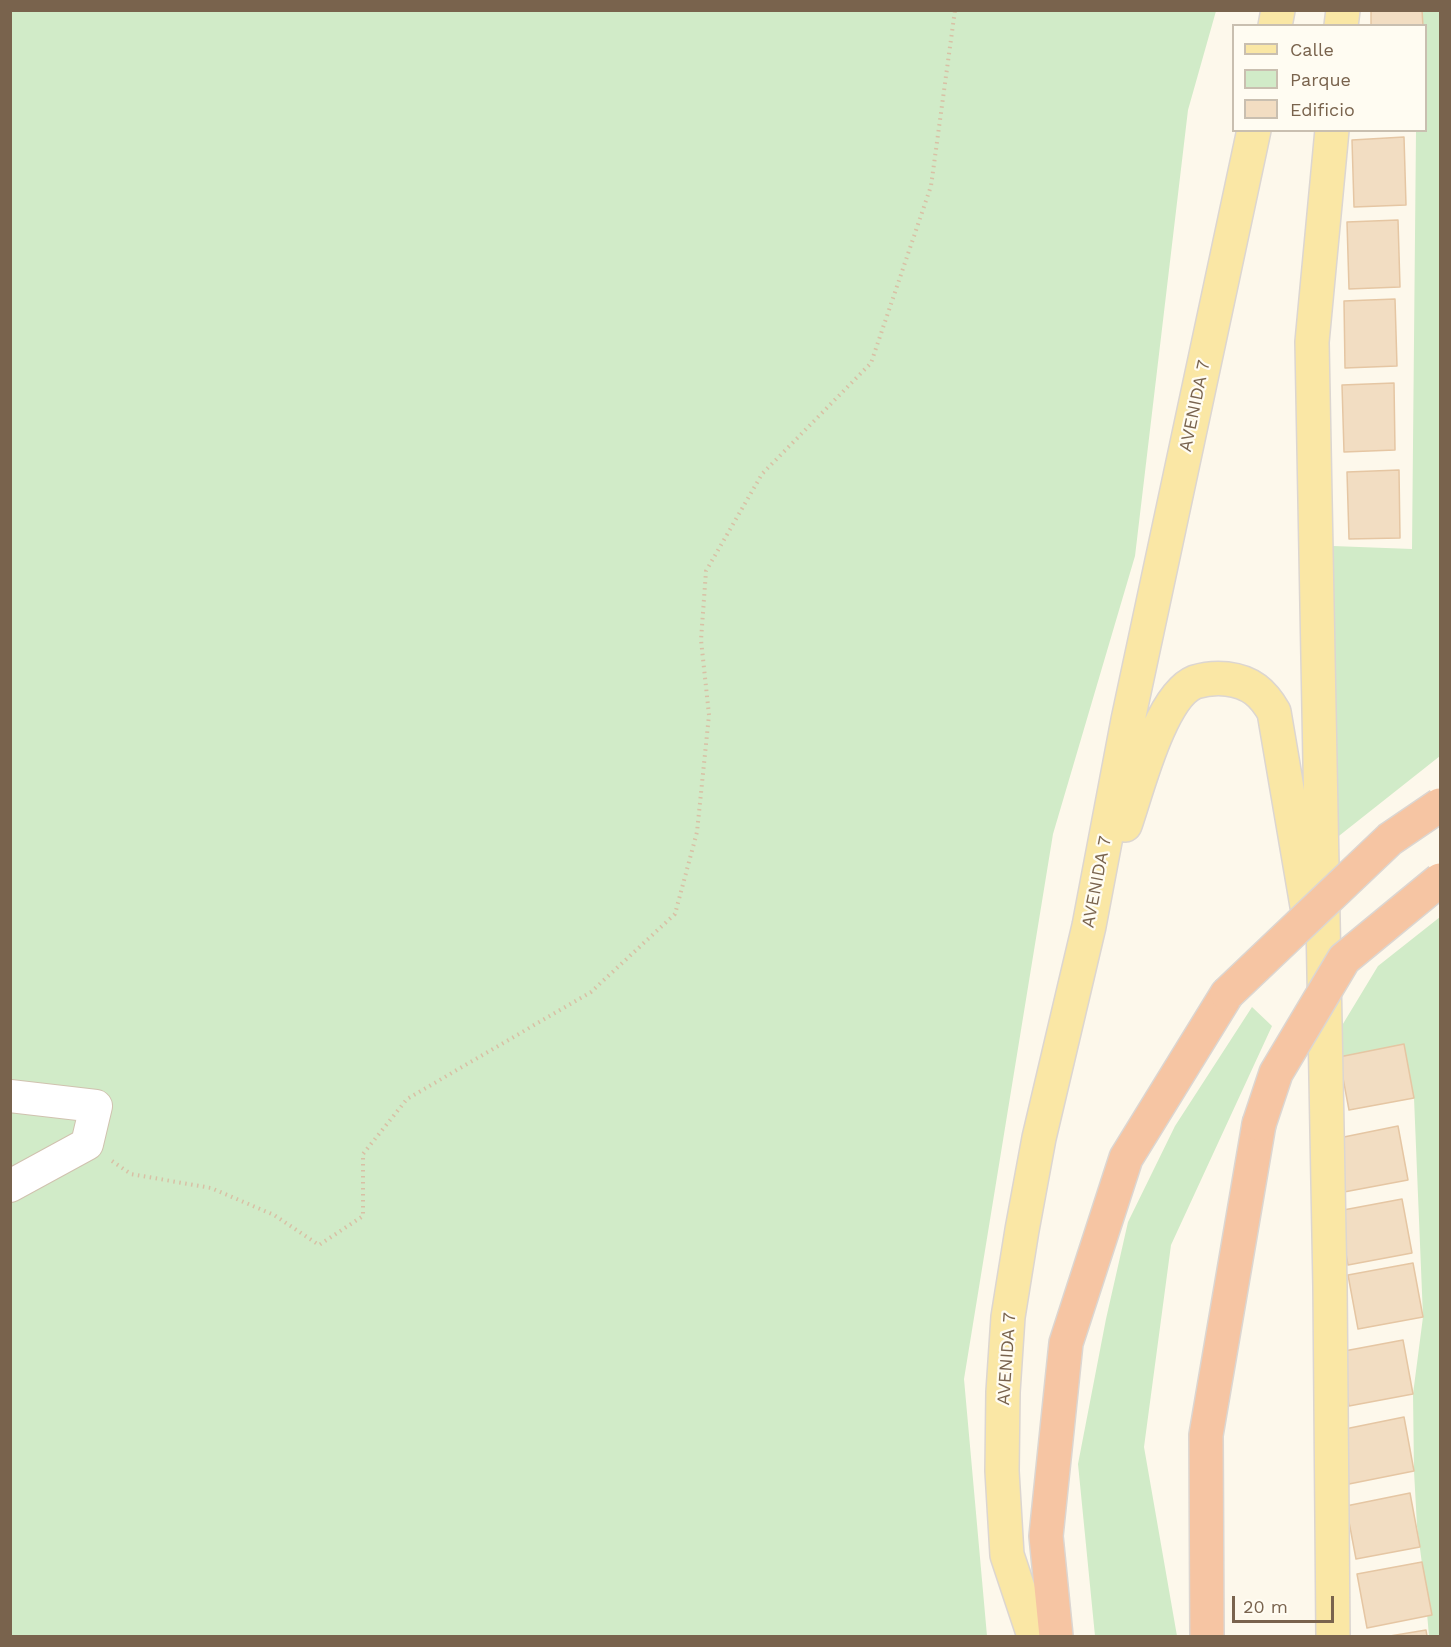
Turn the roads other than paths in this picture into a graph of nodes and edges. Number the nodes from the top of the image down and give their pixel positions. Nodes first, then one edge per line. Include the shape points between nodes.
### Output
1 (1254, 132) edge
2 (1332, 132) edge
3 (1440, 805) edge
4 (1440, 880) edge
5 (1089, 926) junction
6 (1326, 1015) junction
7 (10, 1096) edge
8 (10, 1186) edge
9 (1034, 1636) edge
10 (1056, 1636) edge
11 (1207, 1636) edge
12 (1333, 1636) edge

1 - 5 main road, AVENIDA 7 via 1128,720
2 - 6 main road via 1312,342
3 - 10 highway, bridge via 1390,839 1227,994 1126,1158 1066,1343 1046,1536
4 - 11 highway, bridge via 1344,959 1276,1072 1259,1124 1206,1435
5 - 6 main road via 1160,726 1175,699 1194,683 1219,678 1240,681 1264,696 1274,712
5 - 9 main road, AVENIDA 7 via 1040,1138 1008,1317 1002,1471 1007,1555
6 - 12 main road
7 - 8 street via 96,1106 87,1144

